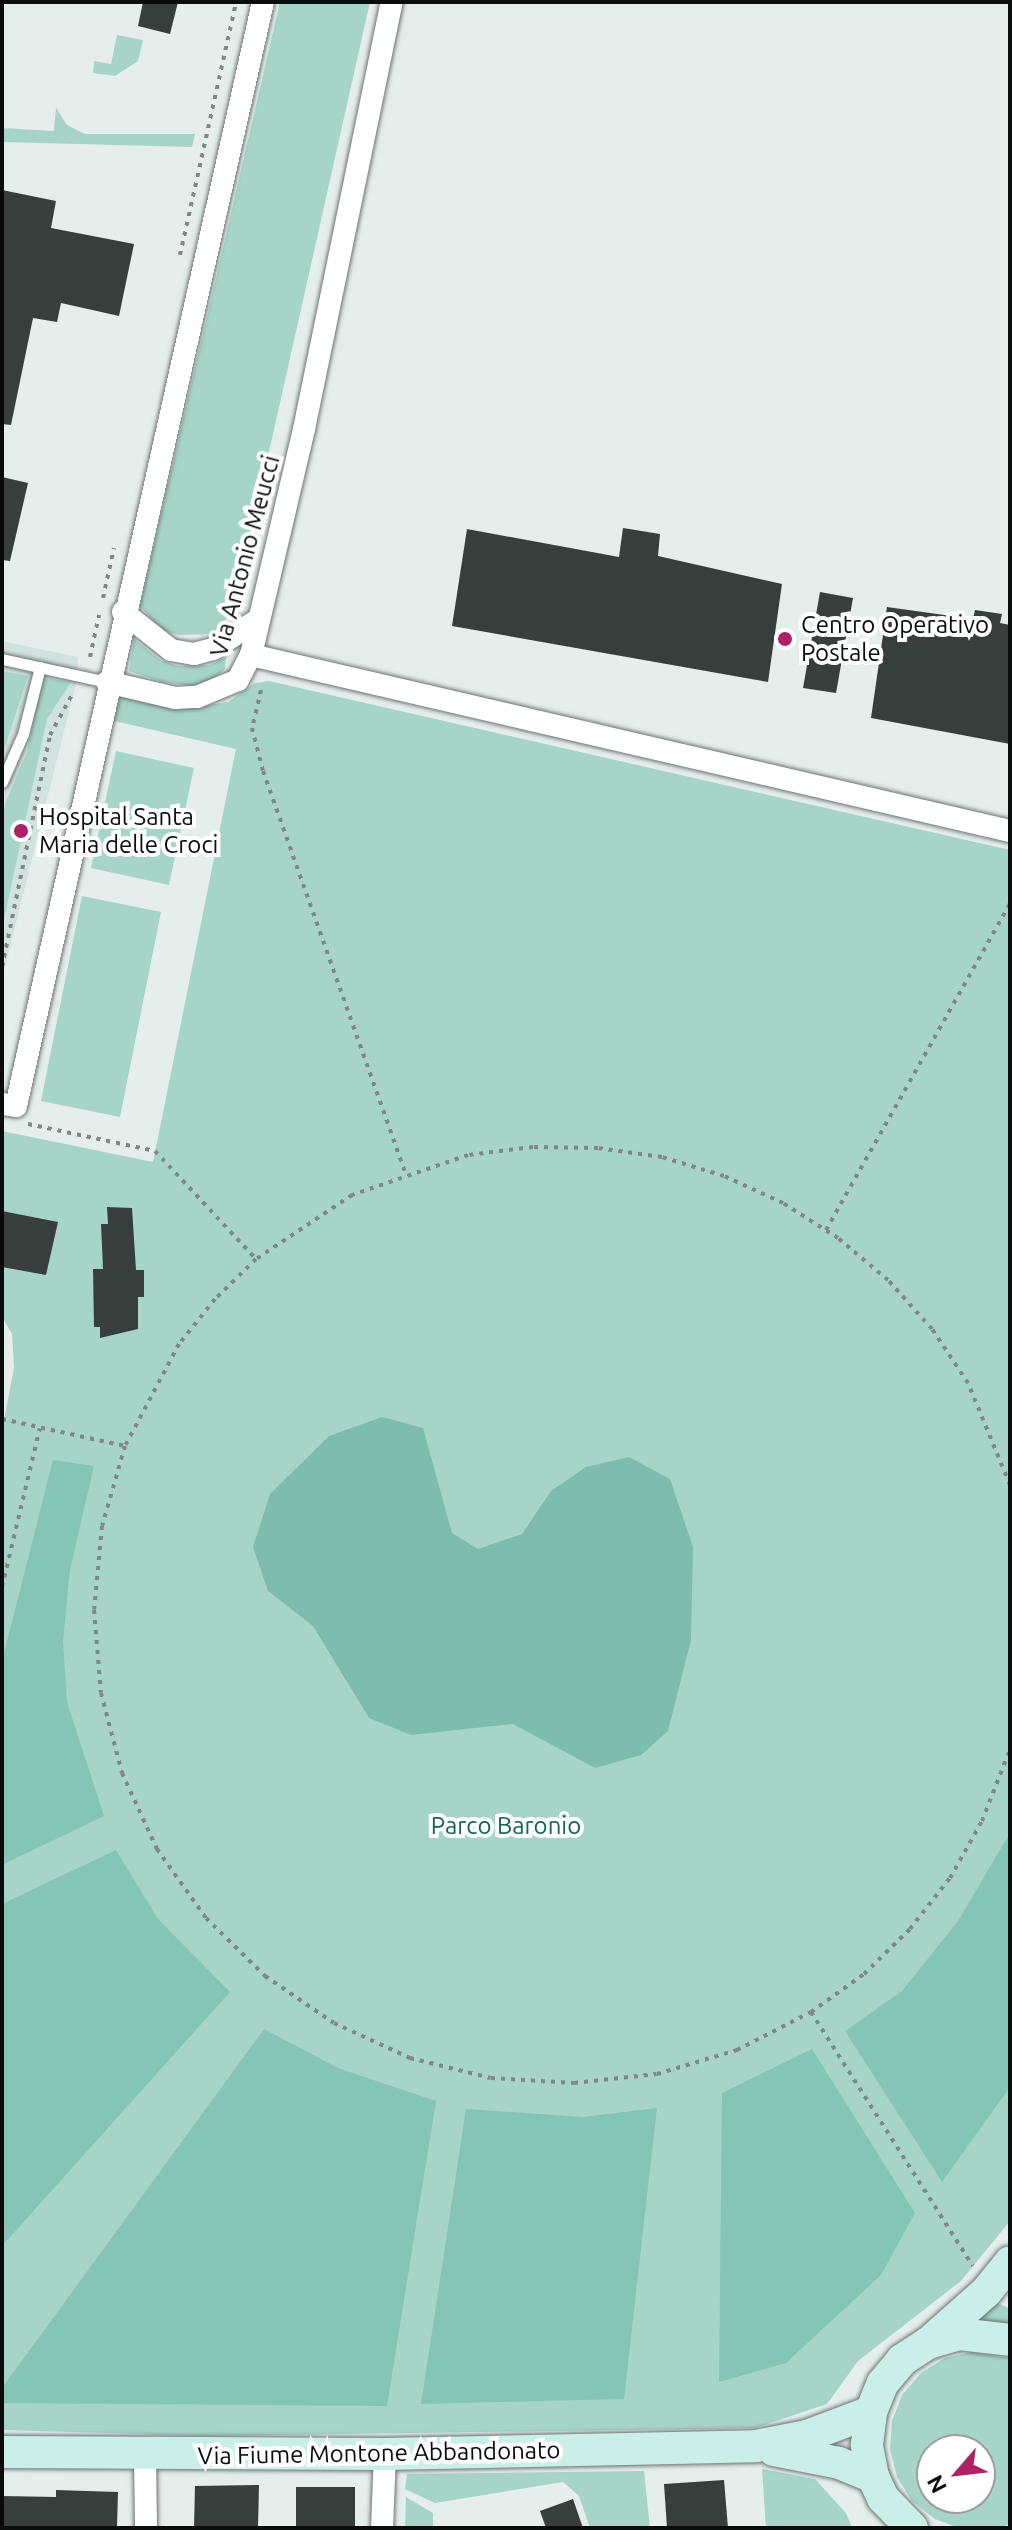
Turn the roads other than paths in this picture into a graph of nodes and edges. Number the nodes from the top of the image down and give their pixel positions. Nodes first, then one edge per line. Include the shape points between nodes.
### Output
1 (263, 2) edge
2 (392, 2) edge
3 (123, 612) junction
4 (259, 619) junction
5 (251, 655) junction
6 (2, 659) edge
7 (40, 667) junction
8 (107, 682) junction
9 (2, 782) edge
10 (1010, 831) edge
11 (2, 1104) edge
12 (1010, 2262) edge
13 (1010, 2340) edge
14 (928, 2343) junction
15 (871, 2412) junction
16 (756, 2446) junction
17 (2, 2452) edge
18 (385, 2454) junction
19 (145, 2455) junction
20 (873, 2477) junction
21 (903, 2524) edge
22 (146, 2528) edge
23 (382, 2528) edge

1 - 3 street
2 - 4 street, Via Antonio Meucci
3 - 4 street via 171,650 194,654 213,649
3 - 8 street
4 - 5 street, Via Antonio Meucci
5 - 8 street, Via Antonio Meucci via 238,680 197,697 175,698
5 - 10 street
6 - 7 lane
7 - 8 lane
7 - 9 lane via 23,734
8 - 11 street via 16,1106
12 - 14 street via 986,2292
13 - 14 street via 959,2334
14 - 15 street via 902,2360 883,2383
15 - 16 street, Via Fiume Montone Abbandonato via 807,2436
15 - 20 street via 867,2445
16 - 18 street, Via Fiume Montone Abbandonato
16 - 20 street, Via Fiume Montone Abbandonato via 839,2463
17 - 19 street, Via Fiume Montone Abbandonato
18 - 19 street, Via Fiume Montone Abbandonato
18 - 23 street
19 - 22 street
20 - 21 street

